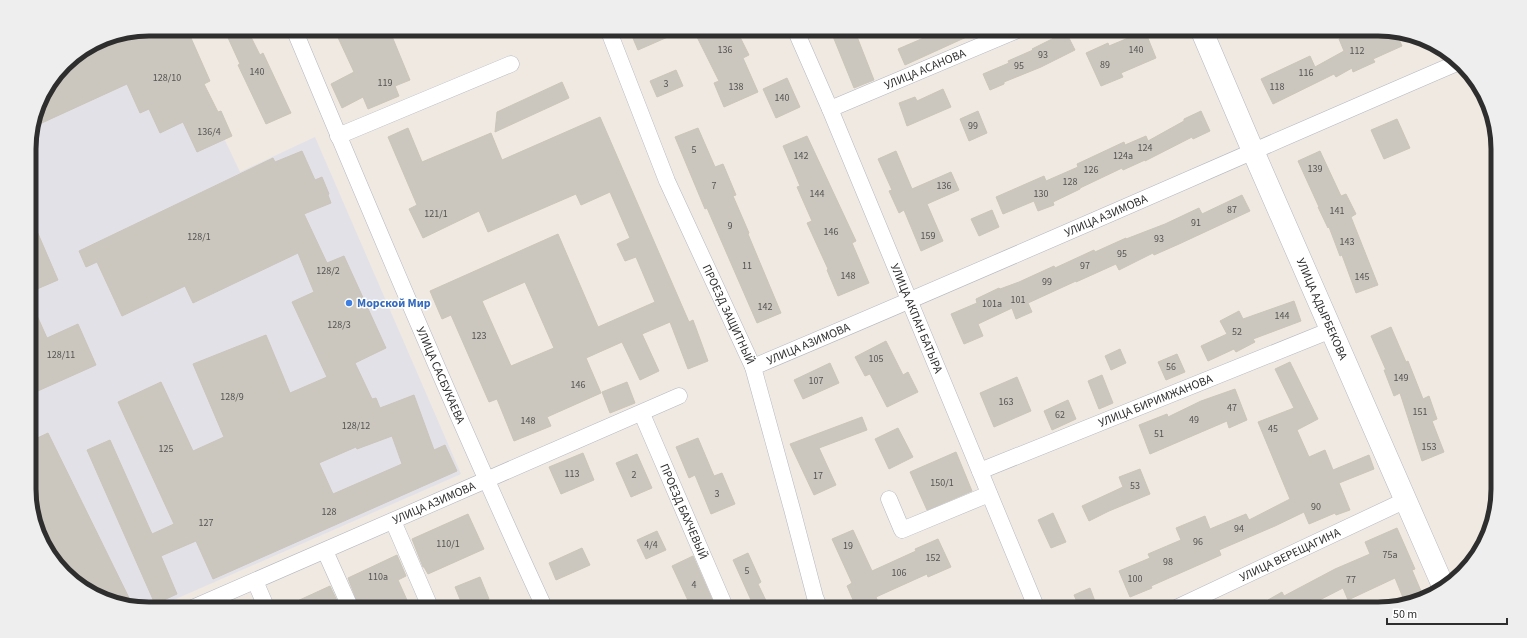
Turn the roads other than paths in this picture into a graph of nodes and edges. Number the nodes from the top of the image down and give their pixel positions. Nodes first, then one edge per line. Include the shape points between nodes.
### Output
1 (297, 36) edge
2 (611, 36) edge
3 (798, 36) edge
4 (1004, 36) edge
5 (1205, 36) edge
6 (511, 64) dead end
7 (1453, 65) edge
8 (830, 110) junction
9 (338, 136) junction
10 (1253, 151) junction
11 (910, 302) junction
12 (1331, 330) junction
13 (753, 368) junction
14 (679, 396) dead end
15 (642, 414) junction
16 (980, 471) junction
17 (486, 481) junction
18 (989, 494) junction
19 (889, 499) dead end
20 (1406, 500) junction
21 (393, 521) junction
22 (325, 551) junction
23 (255, 581) junction
24 (1442, 582) edge
25 (207, 602) edge
26 (264, 602) edge
27 (348, 602) edge
28 (428, 602) edge
29 (542, 602) edge
30 (723, 602) edge
31 (817, 602) edge
32 (1034, 602) edge
33 (1189, 602) edge

1 - 9 street, УЛИЦА САСБУКАЕВА
2 - 13 street, ПРОЕЗД ЗАЩИТНЫЙ via 668,181
3 - 8 street, УЛИЦА АКПАН БАТЫРА
4 - 8 street, УЛИЦА АСАНОВА
5 - 10 main road, УЛИЦА АДЫРБЕКОВА
6 - 9 street
7 - 10 street, УЛИЦА АЗИМОВА
8 - 11 street, УЛИЦА АКПАН БАТЫРА
9 - 17 street, УЛИЦА САСБУКАЕВА
10 - 11 street, УЛИЦА АЗИМОВА
10 - 12 main road, УЛИЦА АДЫРБЕКОВА
11 - 13 street, УЛИЦА АЗИМОВА
11 - 16 street, УЛИЦА АКПАН БАТЫРА
12 - 16 street, УЛИЦА БИРИМЖАНОВА
12 - 20 main road, УЛИЦА АДЫРБЕКОВА
13 - 31 street, ПРОЕЗД ЗАЩИТНЫЙ
14 - 15 street, УЛИЦА АЗИМОВА
15 - 17 street, УЛИЦА АЗИМОВА
15 - 30 street, ПРОЕЗД БАХЧЕВЫЙ
16 - 18 street, УЛИЦА АКПАН БАТЫРА
17 - 21 street, УЛИЦА АЗИМОВА
17 - 29 street, УЛИЦА САСБУКАЕВА
18 - 19 street via 902,530
18 - 32 street, УЛИЦА АКПАН БАТЫРА
20 - 24 main road, УЛИЦА АДЫРБЕКОВА
20 - 33 street, УЛИЦА ВЕРЕЩАГИНА
21 - 22 street, УЛИЦА АЗИМОВА
21 - 28 street
22 - 23 street, УЛИЦА АЗИМОВА
22 - 27 street
23 - 25 street, УЛИЦА АЗИМОВА
23 - 26 street

